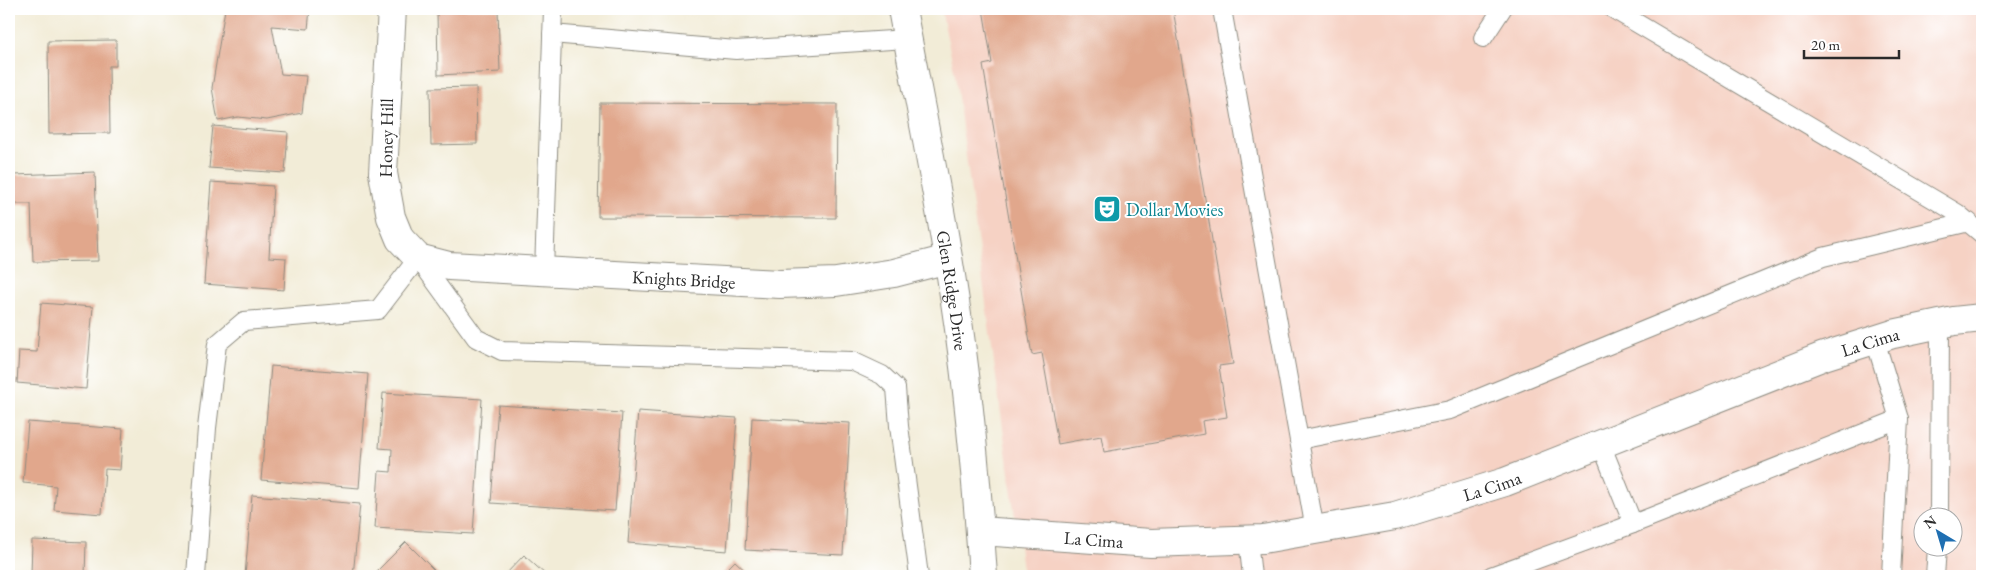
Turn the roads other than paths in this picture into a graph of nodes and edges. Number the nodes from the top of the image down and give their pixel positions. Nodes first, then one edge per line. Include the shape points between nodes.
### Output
1 (392, 9) edge
2 (553, 9) edge
3 (902, 9) edge
4 (1222, 9) edge
5 (1502, 9) edge
6 (1613, 9) edge
7 (552, 34) junction
8 (1483, 38) dead end
9 (907, 39) junction
10 (1976, 228) edge
11 (418, 258) junction
12 (948, 259) junction
13 (544, 271) junction
14 (1982, 318) edge
15 (1940, 324) junction
16 (1875, 340) junction
17 (1899, 418) junction
18 (1299, 440) junction
19 (1601, 444) junction
20 (1939, 508) edge
21 (1633, 524) junction
22 (980, 530) junction
23 (1315, 530) junction
24 (1248, 540) junction
25 (1936, 558) edge
26 (196, 576) edge
27 (919, 576) edge
28 (983, 576) edge
29 (1252, 576) edge
30 (1491, 576) edge
31 (1891, 576) edge
32 (1935, 576) edge

1 - 11 street, Honey Hill via 383,173 391,217 400,240
2 - 7 lane
3 - 9 street, Glen Ridge Drive
4 - 18 lane
5 - 8 lane
6 - 10 lane via 1957,213
7 - 9 lane via 736,50
7 - 13 lane
9 - 12 street, Glen Ridge Drive
10 - 18 lane via 1824,257 1450,410
11 - 13 street, Knights Bridge via 449,266
11 - 26 lane via 378,310 244,321 217,344
11 - 27 lane via 476,338 502,351 852,360 882,375 896,388
12 - 13 street, Knights Bridge via 885,275 836,282 780,284
12 - 22 street, Glen Ridge Drive via 962,351
14 - 15 street, La Cima
15 - 16 street, La Cima
15 - 20 lane
16 - 17 lane
16 - 19 street, La Cima via 1824,356
17 - 21 lane
17 - 31 lane
18 - 23 lane
19 - 21 lane
19 - 23 street, La Cima via 1505,482 1395,516
21 - 30 lane
22 - 24 street, La Cima via 1151,543
22 - 28 street, Glen Ridge Drive
23 - 24 street, La Cima
24 - 29 lane
25 - 32 lane

